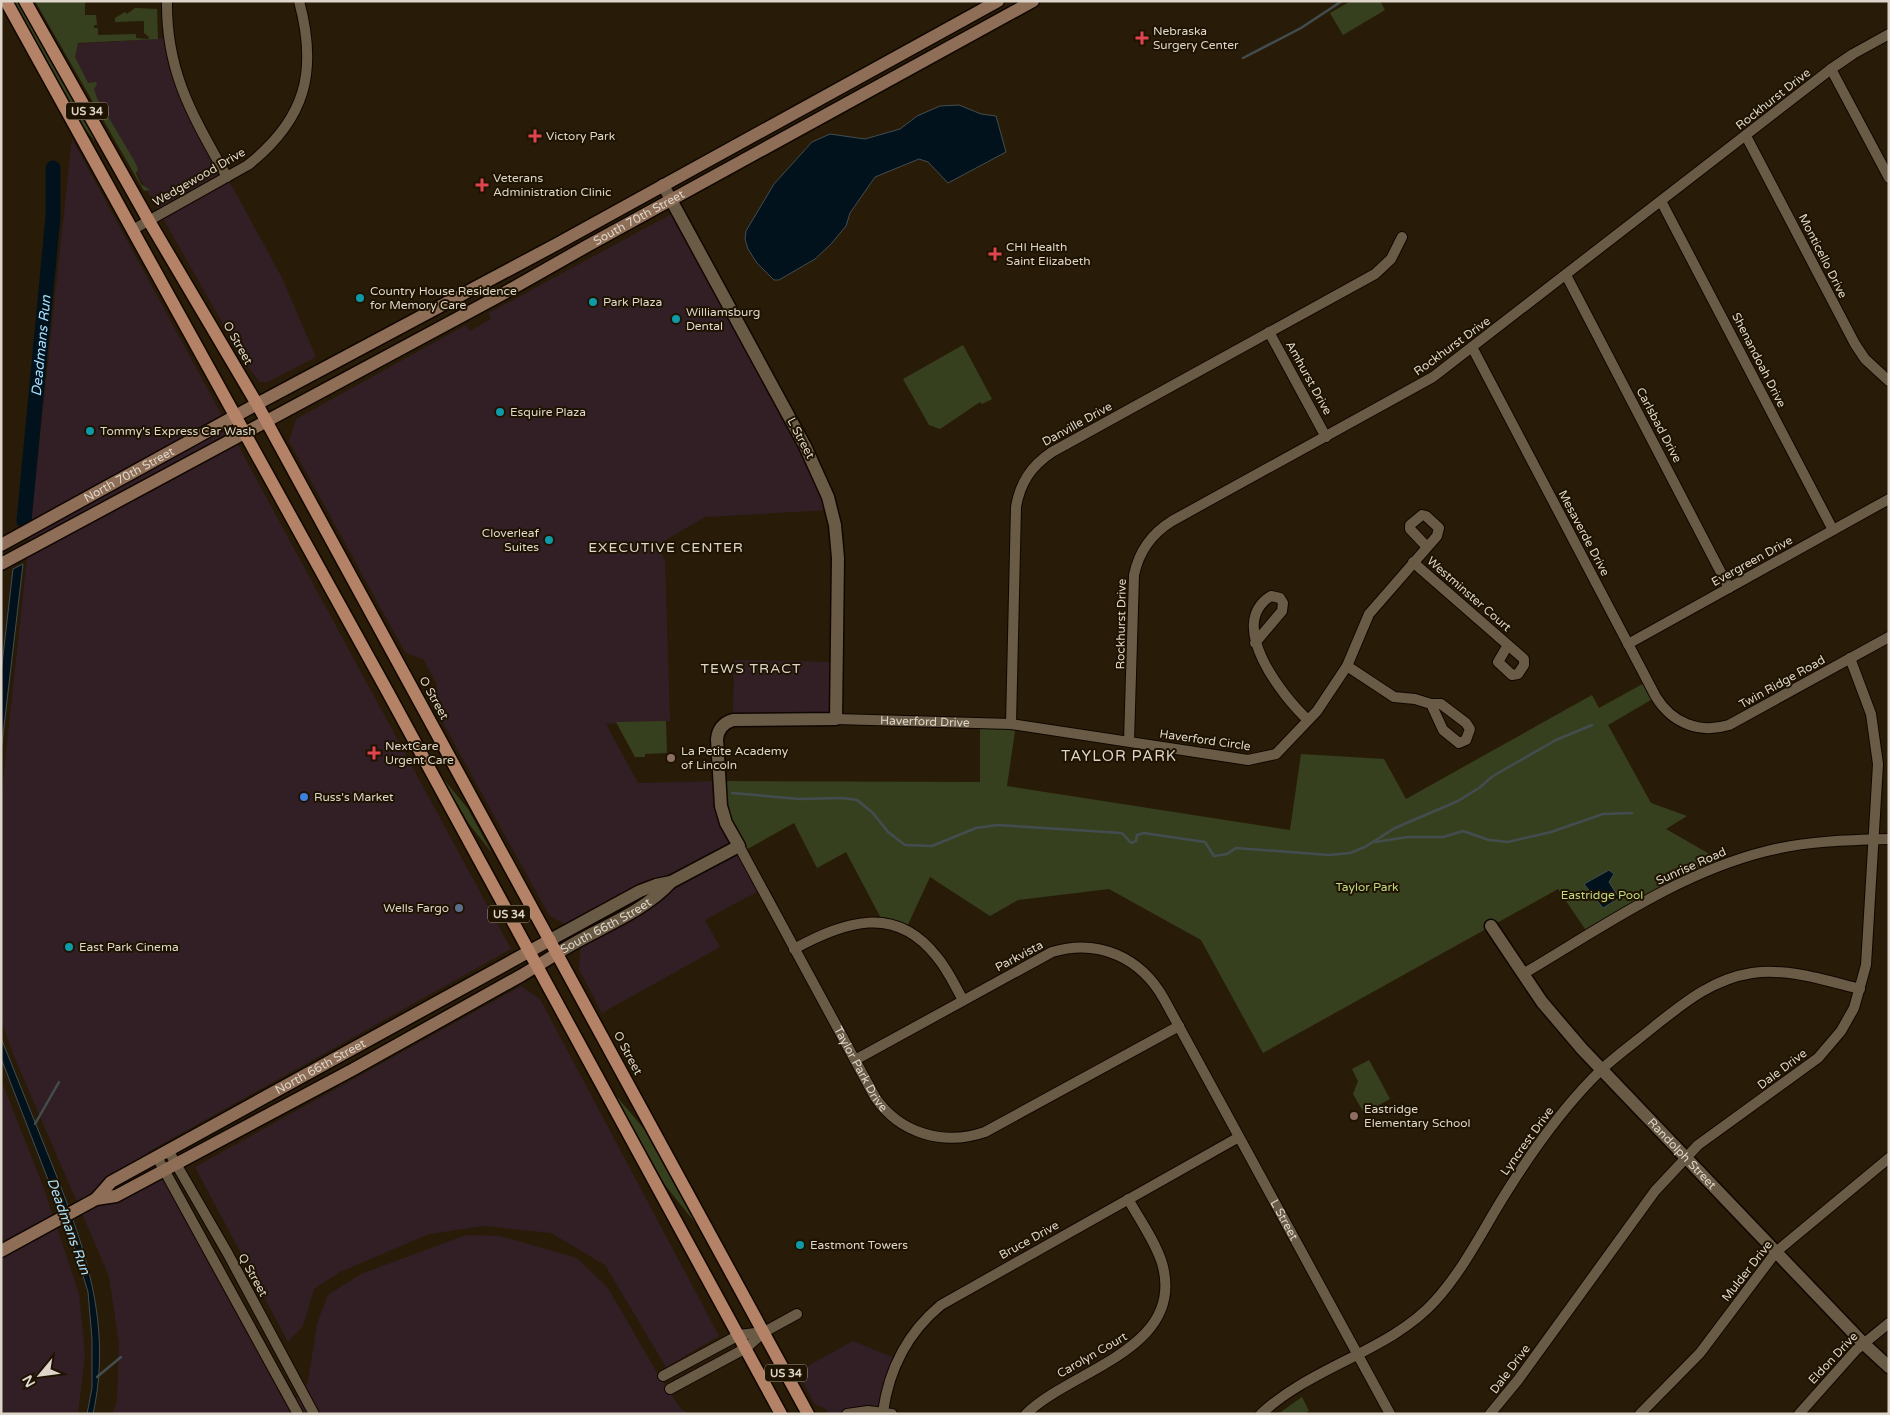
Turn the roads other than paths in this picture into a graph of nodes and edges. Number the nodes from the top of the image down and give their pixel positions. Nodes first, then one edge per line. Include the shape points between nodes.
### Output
1 (6, 1) edge
2 (25, 1) edge
3 (167, 1) edge
4 (299, 1) edge
5 (998, 1) edge
6 (1033, 1) edge
7 (1889, 34) edge
8 (1831, 69) junction
9 (1746, 136) junction
10 (227, 177) junction
11 (1889, 178) edge
12 (663, 185) junction
13 (671, 199) junction
14 (1661, 201) junction
15 (149, 221) junction
16 (134, 230) junction
17 (1402, 238) dead end
18 (1566, 275) junction
19 (1269, 332) junction
20 (1472, 347) junction
21 (1889, 381) edge
22 (257, 404) junction
23 (236, 416) junction
24 (266, 421) junction
25 (246, 433) junction
26 (1326, 436) junction
27 (1889, 500) edge
28 (1833, 530) junction
29 (1, 545) edge
30 (1427, 547) dead end
31 (1413, 562) junction
32 (1, 564) edge
33 (1729, 588) junction
34 (1889, 637) edge
35 (1255, 643) dead end
36 (1628, 644) junction
37 (1508, 645) dead end
38 (1850, 658) junction
39 (1347, 666) junction
40 (1431, 704) dead end
41 (836, 719) junction
42 (1308, 720) junction
43 (1683, 723) joint
44 (1011, 724) junction
45 (721, 726) joint
46 (1129, 742) junction
47 (1874, 839) junction
48 (1889, 839) edge
49 (739, 846) junction
50 (671, 882) junction
51 (1491, 926) dead end
52 (550, 940) junction
53 (794, 948) junction
54 (529, 950) junction
55 (558, 953) junction
56 (537, 966) junction
57 (1523, 974) junction
58 (1860, 989) junction
59 (963, 1000) junction
60 (1179, 1026) junction
61 (351, 1049) junction
62 (855, 1060) junction
63 (1601, 1070) junction
64 (289, 1103) junction
65 (1239, 1137) junction
66 (168, 1150) junction
67 (156, 1157) junction
68 (1686, 1158) junction
69 (1889, 1158) edge
70 (176, 1164) junction
71 (164, 1170) junction
72 (96, 1199) junction
73 (1128, 1199) junction
74 (1, 1251) edge
75 (1776, 1252) junction
76 (798, 1314) dead end
77 (1889, 1323) edge
78 (764, 1332) junction
79 (739, 1335) junction
80 (1863, 1343) junction
81 (746, 1348) junction
82 (1357, 1353) junction
83 (1889, 1367) edge
84 (663, 1376) dead end
85 (670, 1389) dead end
86 (888, 1413) edge
87 (298, 1414) edge
88 (314, 1414) edge
89 (781, 1414) edge
90 (808, 1414) edge
91 (847, 1414) edge
92 (1026, 1414) edge
93 (1261, 1414) edge
94 (1390, 1414) edge
95 (1490, 1414) edge
96 (1640, 1414) edge
97 (1799, 1414) edge

1 - 16 main road, US 34
2 - 15 main road, O Street / US 34
3 - 10 street via 169,38 180,87
4 - 10 street, Wedgewood Drive via 309,47 308,71 300,99 287,123 263,152
5 - 12 main road, South 70th Street
6 - 13 main road, South 70th Street
7 - 8 street, Rockhurst Drive
8 - 9 street, Rockhurst Drive
8 - 11 street
9 - 14 street, Rockhurst Drive
9 - 21 street, Monticello Drive via 1855,344 1865,359
10 - 15 street, Wedgewood Drive
12 - 13 street, L Street
12 - 22 main road, South 70th Street
13 - 24 main road, South 70th Street
13 - 41 street, L Street via 805,446 828,497 838,558
14 - 18 street, Rockhurst Drive
14 - 28 street, Shenandoah Drive
15 - 16 street, Wedgewood Drive
15 - 22 main road, O Street / US 34
16 - 23 main road, US 34
17 - 19 street, Danville Drive via 1384,267
18 - 20 street, Rockhurst Drive
18 - 33 street, Carlsbad Drive
19 - 26 street, Amhurst Drive
19 - 44 street, Danville Drive via 1052,452 1028,474 1018,494 1016,507
20 - 26 street, Rockhurst Drive via 1428,381
20 - 36 street, Mesaverde Drive
22 - 23 main road, North 70th Street
22 - 24 main road, O Street / US 34
23 - 25 main road, US 34
23 - 29 main road, North 70th Street
24 - 25 main road, South 70th Street
24 - 52 main road, O Street / US 34
25 - 32 main road, North 70th Street
25 - 54 main road, US 34
26 - 46 street, Rockhurst Drive via 1172,521 1146,544 1134,575
27 - 28 street, Evergreen Drive
28 - 33 street, Evergreen Drive
30 - 31 street
31 - 37 street, Westminster Court
31 - 39 street via 1369,614
33 - 36 street, Evergreen Drive
34 - 38 street, Twin Ridge Road
35 - 42 street via 1289,701
36 - 43 street, Mesaverde Drive via 1659,702
38 - 43 street, Twin Ridge Road via 1729,725 1708,729
38 - 47 street, Dale Drive via 1868,703 1876,739 1878,778
39 - 40 street via 1394,697
39 - 42 street
41 - 44 street, Haverford Drive
41 - 45 street, Haverford Drive via 733,720
42 - 46 street, Haverford Circle via 1276,754 1248,760
44 - 46 street, Haverford Drive
45 - 49 street, Taylor Park Drive via 717,739 720,801 726,823
47 - 48 street, Sunrise Road
47 - 57 street, Sunrise Road via 1801,844 1720,865 1661,892
47 - 58 street, Dale Drive via 1866,965
49 - 50 street, South 66th Street
49 - 53 street, Taylor Park Drive
50 - 52 street, South 66th Street via 640,892
50 - 55 street, South 66th Street via 654,898
51 - 57 street, Randolph Street
52 - 54 main road, North 66th Street
52 - 55 main road, O Street / US 34
53 - 59 street via 847,924 867,922 891,926 918,938 932,951
53 - 62 street, Taylor Park Drive
54 - 56 main road, US 34
54 - 61 main road, North 66th Street
55 - 56 main road, South 66th Street
55 - 78 main road, O Street / US 34
56 - 64 main road, North 66th Street
56 - 79 main road, US 34
57 - 63 street, Randolph Street via 1556,1020
58 - 63 street, Lyncrest Drive via 1789,972 1733,977 1689,999
58 - 68 street, Dale Drive via 1854,1008 1841,1030 1818,1058 1701,1143
59 - 60 street, Parkvista via 1052,952 1093,948 1121,956 1140,968 1157,987
59 - 62 street, Parkvista
60 - 62 street, Taylor Park Drive via 992,1129 959,1138 927,1135 898,1121 879,1102
60 - 65 street, L Street
61 - 64 main road via 343,1064 308,1086
61 - 66 main road, North 66th Street
63 - 68 street, Randolph Street
63 - 82 street, Lyncrest Drive via 1535,1148 1435,1301 1406,1326
64 - 70 main road, North 66th Street
65 - 73 street, Bruce Drive
65 - 82 street, L Street
66 - 67 main road, North 66th Street
66 - 70 street, Q Street
67 - 71 street
67 - 72 main road, North 66th Street via 111,1182
68 - 75 street, Randolph Street
68 - 95 street, Dale Drive via 1641,1209
69 - 75 street, Mulder Drive
70 - 71 main road, North 66th Street
70 - 88 street, Q Street
71 - 72 main road, North 66th Street via 116,1196
71 - 87 street
72 - 74 main road, North 66th Street
73 - 86 street, Bruce Drive via 957,1294 934,1311 914,1332 897,1359 889,1383
73 - 92 street, Carolyn Court via 1164,1271 1165,1294 1158,1318 1137,1344 1054,1391
75 - 80 street, Randolph Street
75 - 96 street, Mulder Drive via 1700,1353
76 - 78 street
77 - 80 street, Eldon Drive
78 - 79 street
78 - 81 street
78 - 90 main road, O Street / US 34
79 - 81 main road, US 34
79 - 84 street
80 - 83 street, Randolph Street
80 - 97 street, Eldon Drive
81 - 85 street
81 - 89 main road, US 34
82 - 93 street, Lyncrest Drive via 1288,1390
82 - 94 street, L Street
86 - 91 street

